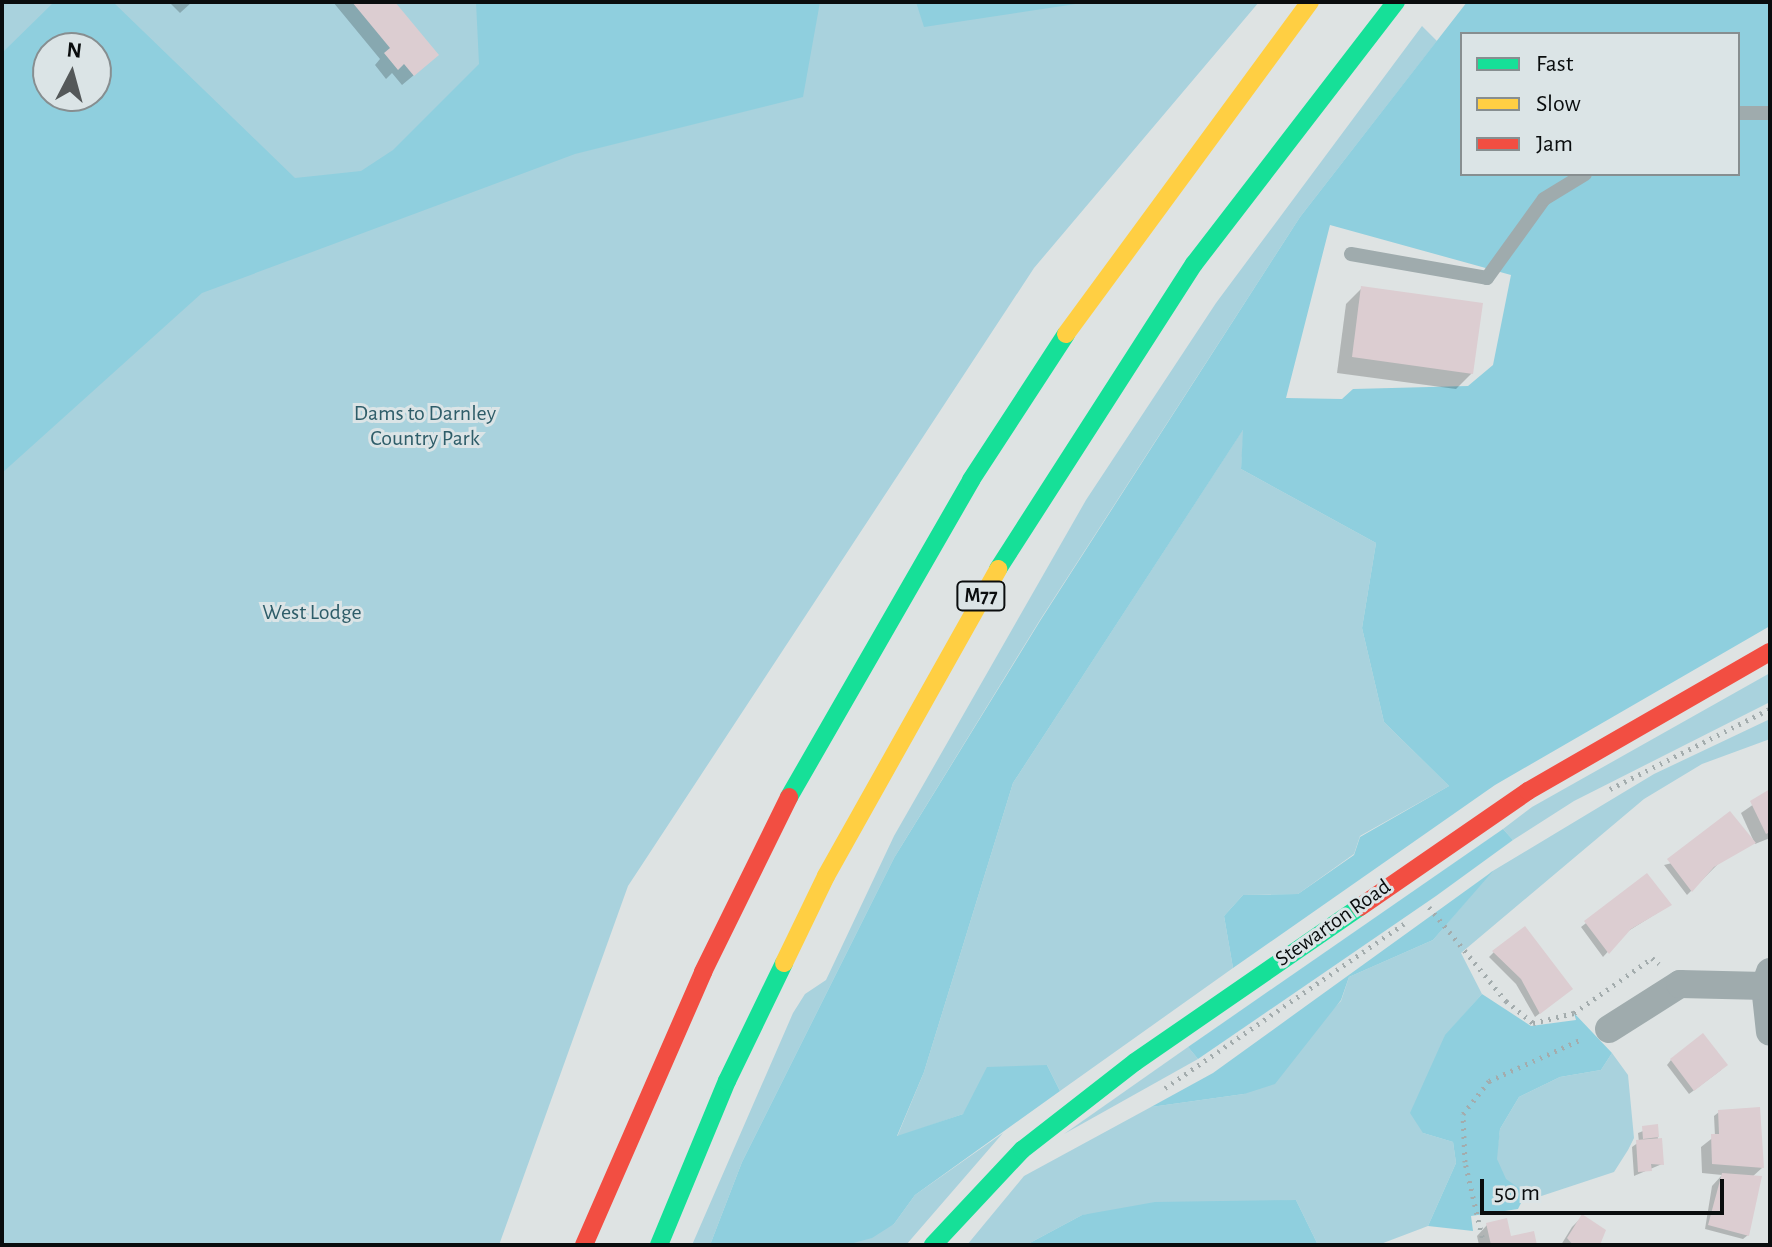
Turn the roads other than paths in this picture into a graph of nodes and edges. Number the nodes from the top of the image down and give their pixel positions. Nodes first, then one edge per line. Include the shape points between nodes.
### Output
1 (1310, 2) edge
2 (1396, 2) edge
3 (1740, 113) edge
4 (1770, 113) edge
5 (1582, 176) edge
6 (1351, 254) dead end
7 (1770, 652) edge
8 (1768, 979) edge
9 (1609, 1029) road end
10 (1770, 1032) edge
11 (584, 1245) edge
12 (659, 1245) edge
13 (933, 1245) edge

1 - 11 main road via 1093,293 971,480 868,653 703,972
2 - 12 main road, M77 via 1194,264 1008,551 826,876 727,1081
3 - 4 lane
5 - 6 lane via 1544,199 1487,278
7 - 13 main road, Stewarton Road via 1528,791 1233,993 1037,1137
8 - 9 street via 1680,984
8 - 10 street

